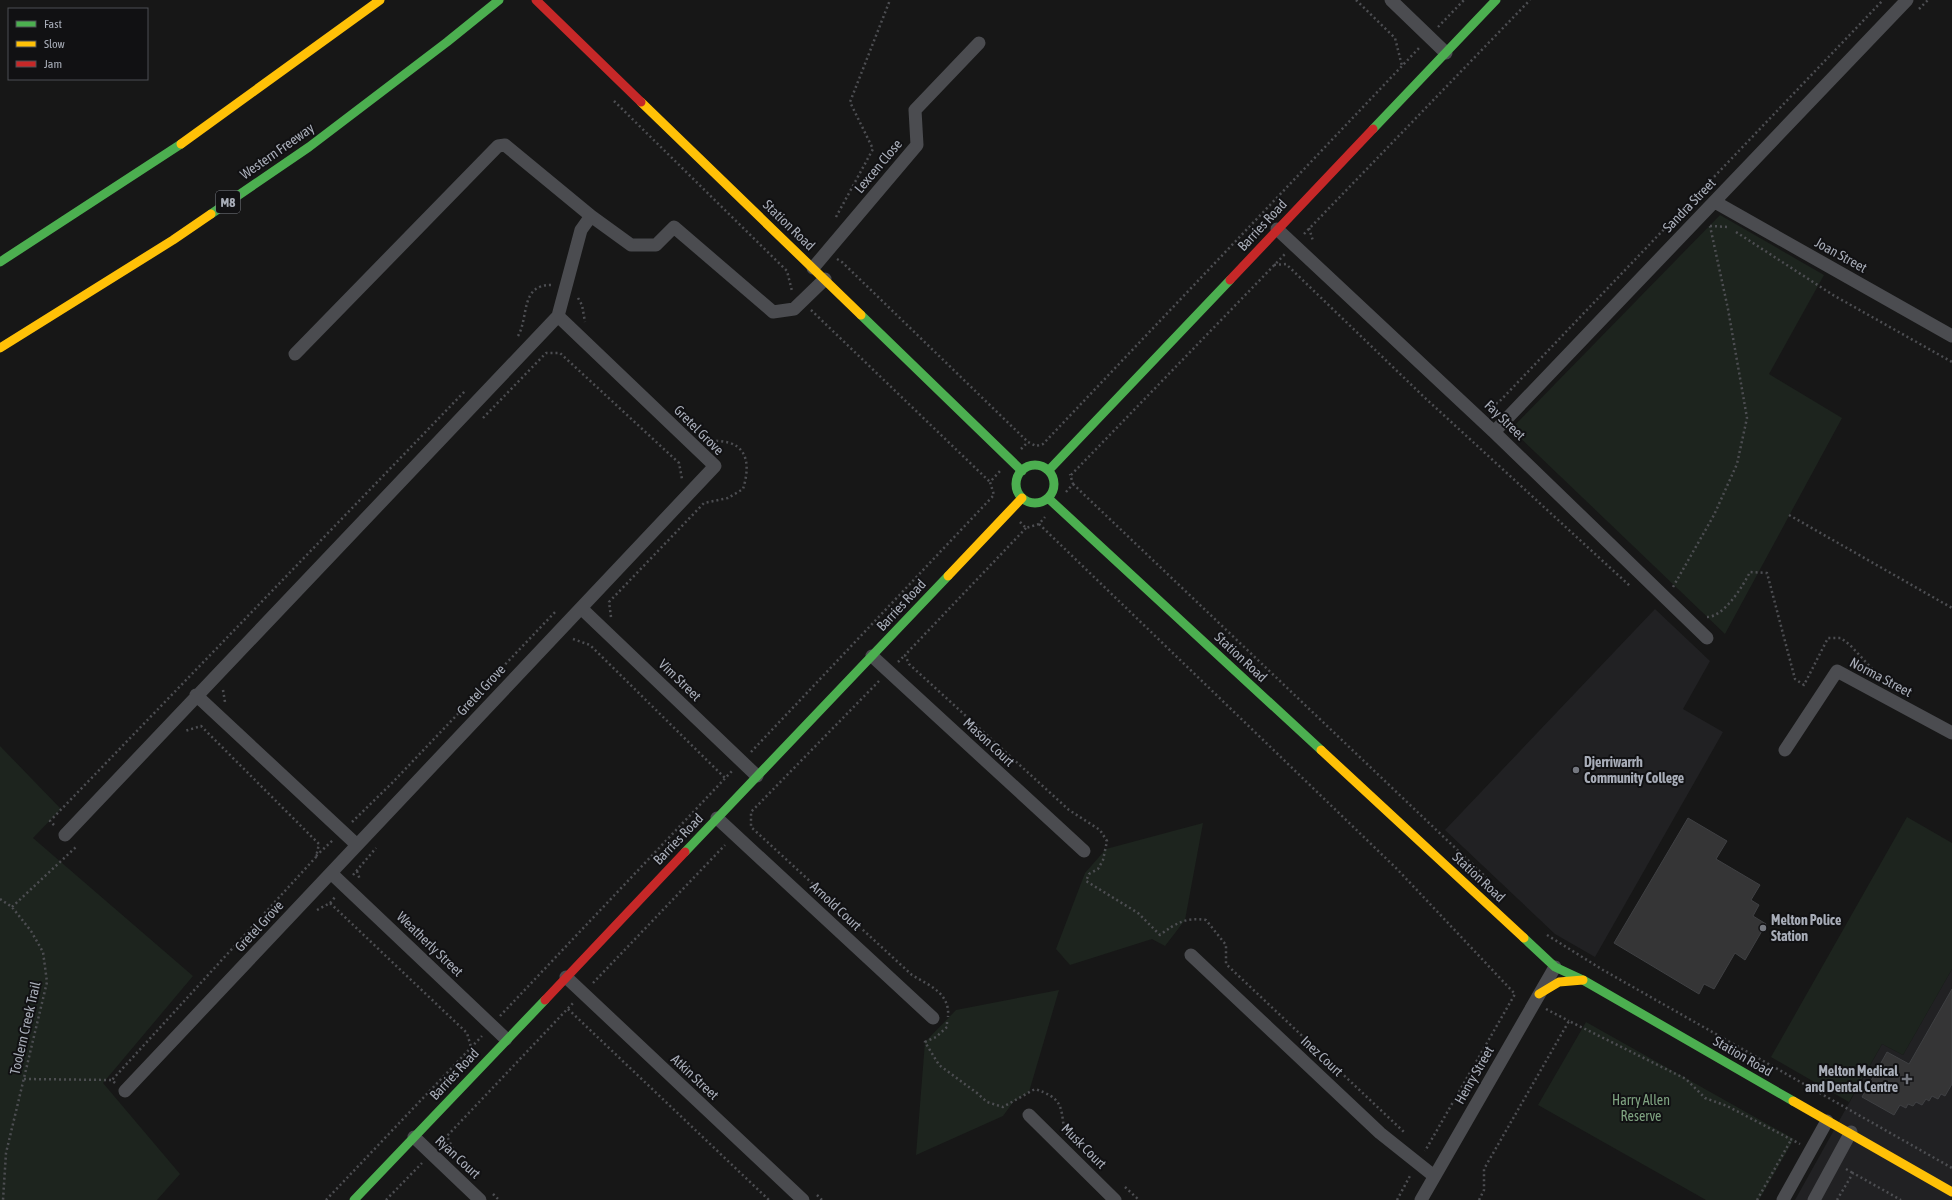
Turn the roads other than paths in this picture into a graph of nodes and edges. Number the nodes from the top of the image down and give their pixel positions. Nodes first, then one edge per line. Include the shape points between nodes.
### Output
1 (380, 0) edge
2 (499, 0) edge
3 (536, 0) edge
4 (1391, 0) edge
5 (1496, 0) edge
6 (1907, 0) edge
7 (979, 44) dead end
8 (1446, 52) junction
9 (1714, 202) junction
10 (591, 216) junction
11 (1277, 229) junction
12 (0, 262) edge
13 (813, 268) junction
14 (825, 280) junction
15 (558, 316) junction
16 (1952, 336) edge
17 (0, 348) edge
18 (295, 354) dead end
19 (1499, 428) junction
20 (1049, 470) junction
21 (1022, 471) junction
22 (1022, 498) junction
23 (1048, 498) junction
24 (581, 608) junction
25 (1707, 638) dead end
26 (872, 656) junction
27 (196, 695) junction
28 (1952, 732) edge
29 (1785, 750) dead end
30 (757, 776) junction
31 (717, 818) junction
32 (65, 834) road end
33 (357, 845) junction
34 (1084, 851) dead end
35 (331, 872) junction
36 (1191, 955) dead end
37 (1555, 966) junction
38 (566, 976) junction
39 (1583, 980) junction
40 (1539, 994) junction
41 (932, 1018) dead end
42 (506, 1039) junction
43 (125, 1091) road end
44 (1029, 1115) dead end
45 (1827, 1121) junction
46 (1851, 1132) junction
47 (414, 1137) junction
48 (1434, 1176) junction
49 (1952, 1192) edge
50 (484, 1195) edge
51 (354, 1200) edge
52 (803, 1200) edge
53 (1115, 1200) edge
54 (1421, 1200) edge
55 (1783, 1200) edge
56 (1814, 1200) edge

1 - 12 main road via 199,132
2 - 17 main road, Western Freeway / M8 via 309,147 173,240
3 - 13 main road, Station Road
4 - 8 street
5 - 8 main road, Barries Road
6 - 9 street, Sandra Street
7 - 13 street, Lexcen Close via 915,110 917,145
8 - 11 main road, Barries Road
9 - 16 street, Joan Street
9 - 19 street, Sandra Street
10 - 14 street via 630,245 656,245 674,227 773,312 794,309
10 - 15 street via 581,230
10 - 18 street via 505,145 498,146
11 - 19 street, Fay Street
11 - 20 main road, Barries Road
13 - 14 main road, Station Road
14 - 21 main road, Station Road
15 - 24 street, Gretel Grove via 715,466
15 - 27 street
19 - 25 street, Fay Street
20 - 21 main road via 1036,465
20 - 23 main road via 1054,488
21 - 22 main road via 1016,485
22 - 23 main road via 1037,503
22 - 26 main road, Barries Road
23 - 37 main road, Station Road
24 - 30 street, Vim Street
24 - 33 street, Gretel Grove
26 - 30 main road, Barries Road
26 - 34 street, Mason Court
27 - 32 street
27 - 33 street
28 - 29 street, Norma Street via 1837,671
30 - 31 main road, Barries Road
31 - 38 main road, Barries Road
31 - 41 street, Arnold Court
33 - 35 street, Gretel Grove
35 - 42 street, Weatherly Street
35 - 43 street, Gretel Grove
36 - 48 street, Inez Court via 1380,1133
37 - 39 main road, Station Road
37 - 40 street, Henry Street
38 - 42 main road, Barries Road
38 - 52 street, Atkin Street
39 - 40 main road via 1559,982
39 - 45 main road, Station Road
40 - 48 street, Henry Street
42 - 47 main road, Barries Road
44 - 53 street, Musk Court
45 - 46 main road, Station Road
45 - 55 street
46 - 49 main road, Station Road
46 - 56 street
47 - 50 street, Ryan Court
47 - 51 main road, Barries Road
48 - 54 street, Henry Street

